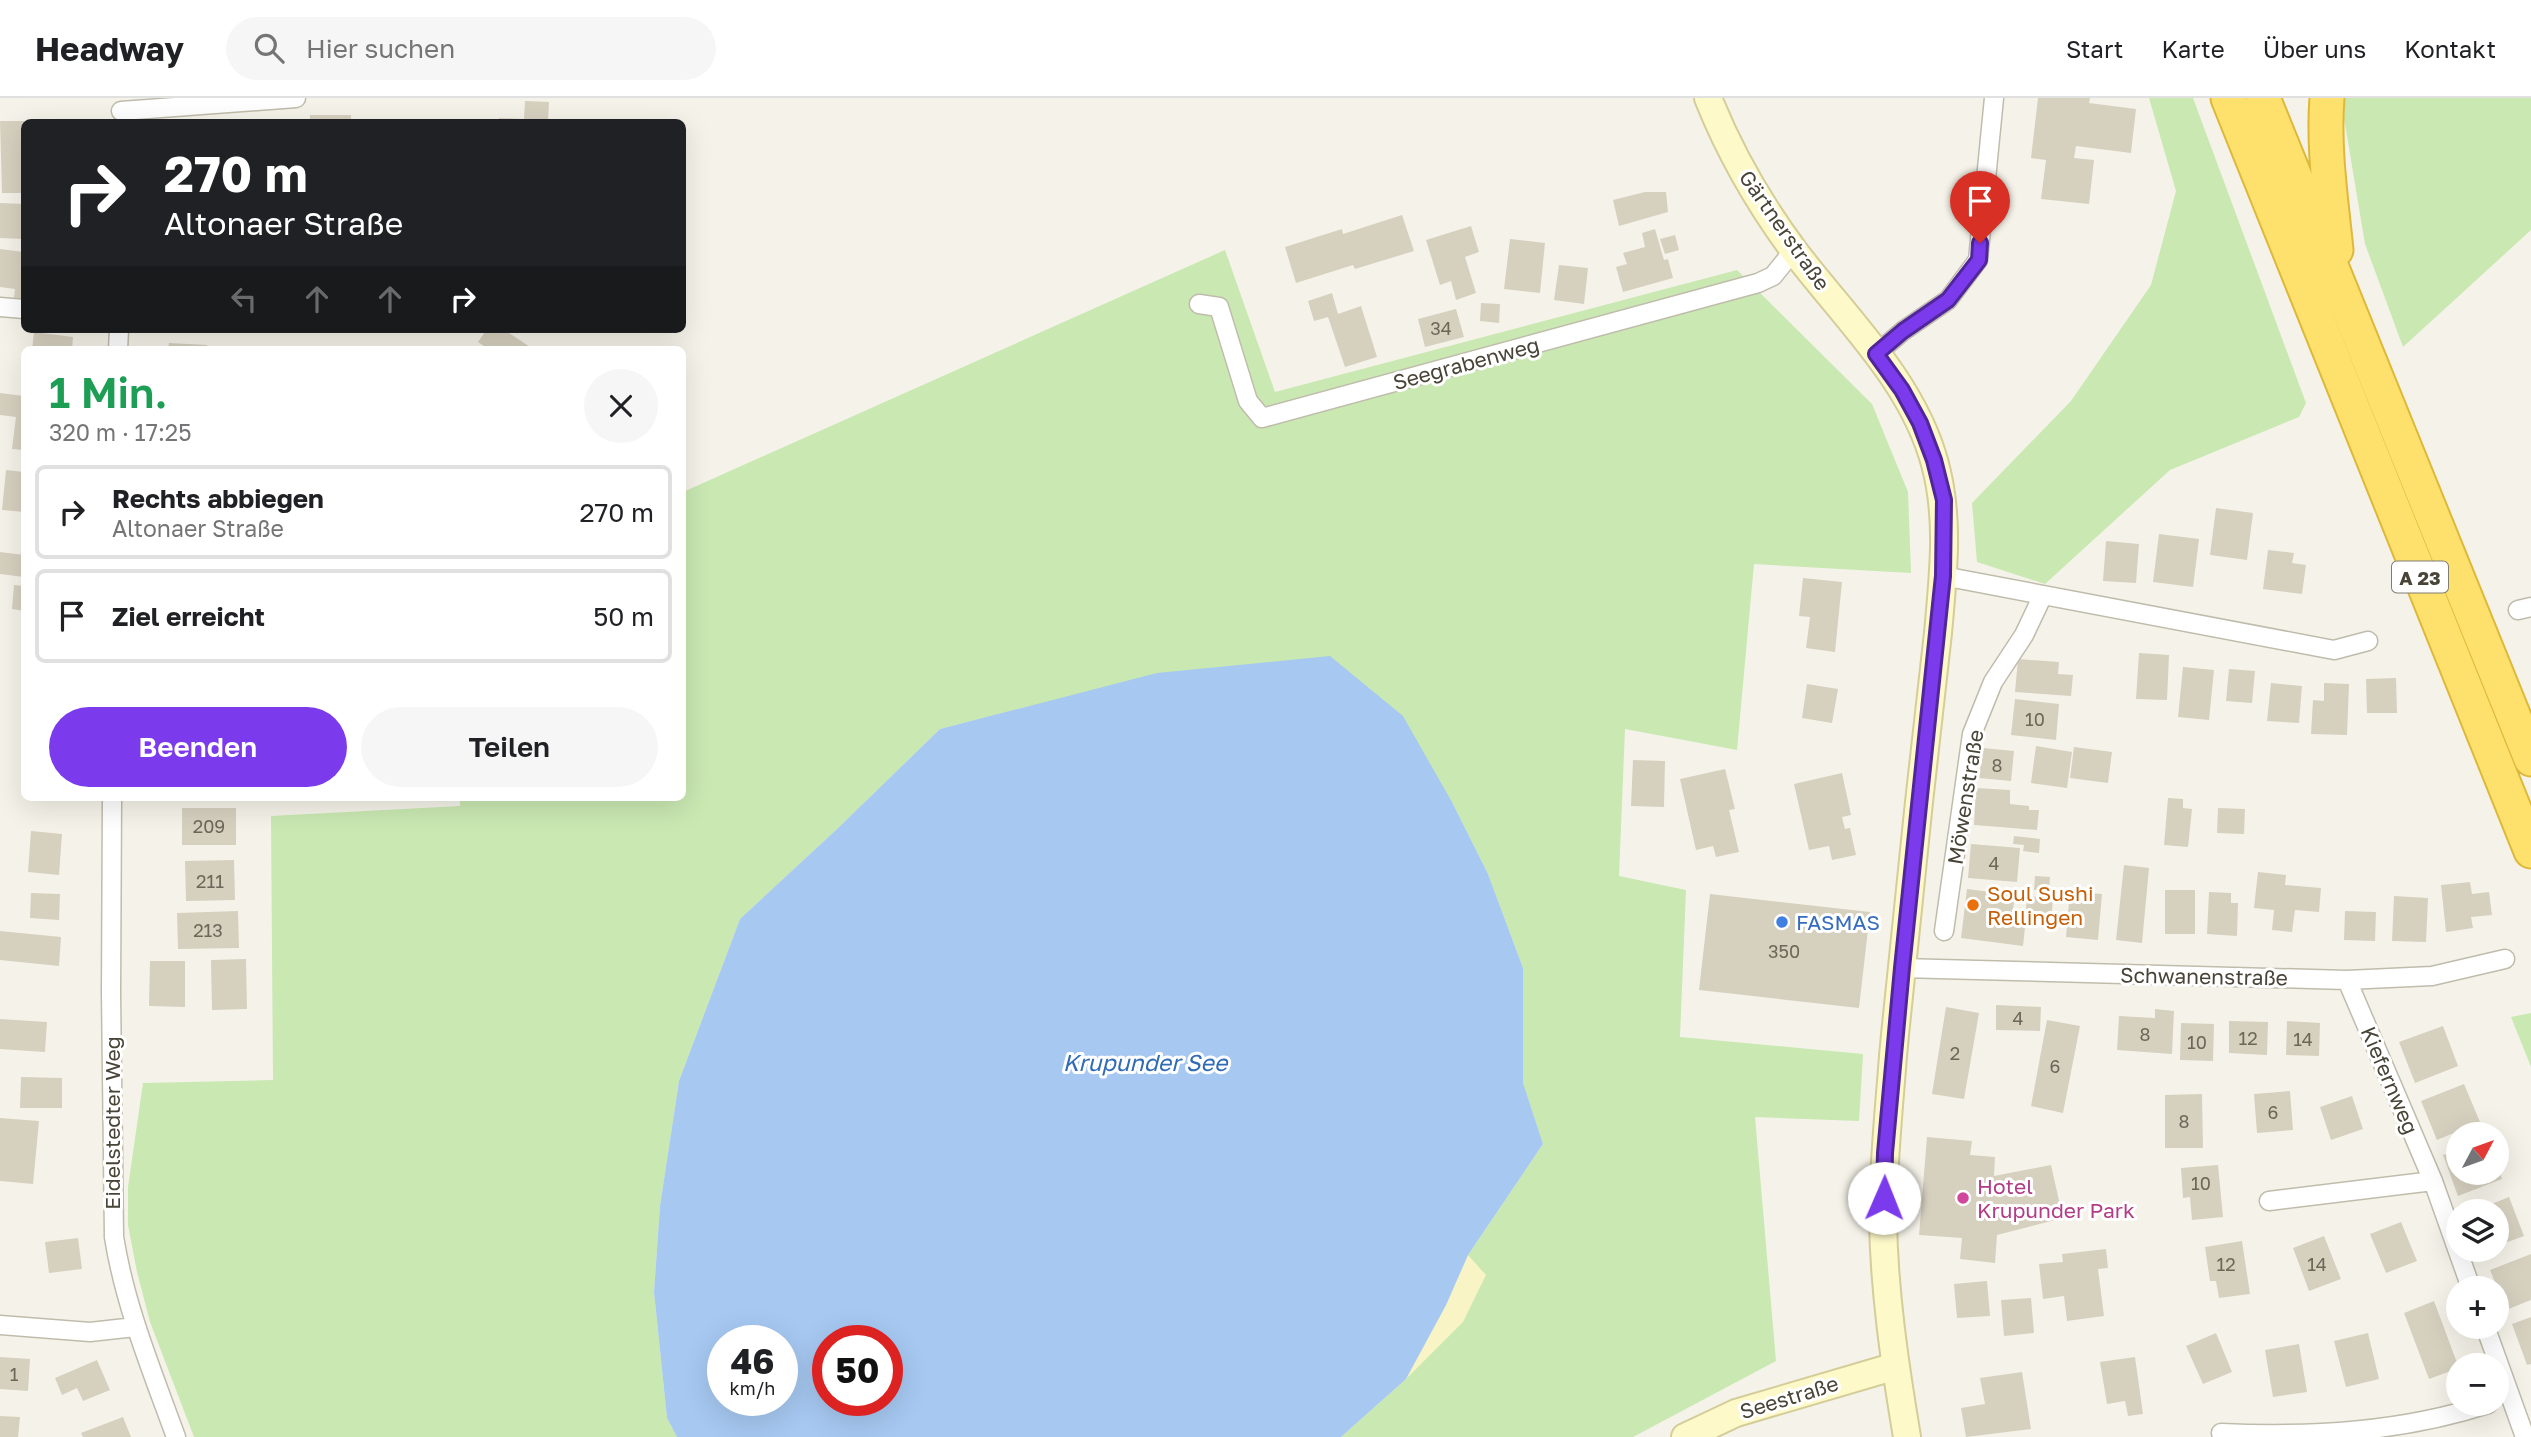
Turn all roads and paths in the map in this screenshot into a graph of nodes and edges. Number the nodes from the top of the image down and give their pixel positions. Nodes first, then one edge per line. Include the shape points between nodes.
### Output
1 (296, 98) edge
2 (1709, 98) edge
3 (1994, 98) edge
4 (2228, 98) edge
5 (2263, 98) edge
6 (2327, 98) edge
7 (121, 111) edge
8 (1794, 250) junction
9 (2340, 291) junction
10 (1199, 304) dead end
11 (0, 307) edge
12 (21, 309) edge
13 (1876, 354) junction
14 (1943, 576) junction
15 (2043, 595) junction
16 (2368, 642) dead end
17 (2531, 759) edge
18 (112, 801) edge
19 (2531, 851) edge
20 (1944, 930) dead end
21 (2505, 959) dead end
22 (1902, 968) junction
23 (2347, 980) junction
24 (2433, 1181) junction
25 (2269, 1201) dead end
26 (2467, 1276) edge
27 (0, 1325) edge
28 (135, 1327) junction
29 (1896, 1366) junction
30 (2509, 1409) edge
31 (2452, 1416) edge
32 (2221, 1433) dead end
33 (176, 1437) edge
34 (1685, 1437) edge
35 (1907, 1437) edge
36 (2525, 1437) edge

1 - 7 street
2 - 8 main road, Gärtnerstraße via 1724,136
3 - 13 street via 1979,260 1948,300
4 - 19 highway, A 23
5 - 9 highway, A 23
6 - 9 highway via 2329,180
8 - 10 street, Seegrabenweg via 1773,276 1758,283 1262,418 1248,401 1219,307
8 - 13 main road, Gärtnerstraße
9 - 17 highway, A 23
11 - 12 street
13 - 14 main road, Gärtnerstraße via 1902,390 1934,460 1944,500
14 - 15 street
14 - 22 main road, Gärtnerstraße
15 - 16 street via 2334,650
15 - 20 street, Möwenstraße via 1993,682 1972,734
18 - 28 street, Eidelstedter Weg via 112,1203 118,1264
21 - 23 street, Schwanenstraße via 2432,976
22 - 23 street, Schwanenstraße
22 - 29 main road, Gärtnerstraße via 1883,1220
23 - 24 street, Kiefernweg
24 - 25 street
24 - 26 street, Kiefernweg
27 - 28 street via 90,1332
28 - 33 street, Eidelstedter Weg
29 - 34 main road, Seestraße via 1736,1413
29 - 35 main road, Gärtnerstraße
30 - 36 street
31 - 32 street via 2356,1433

